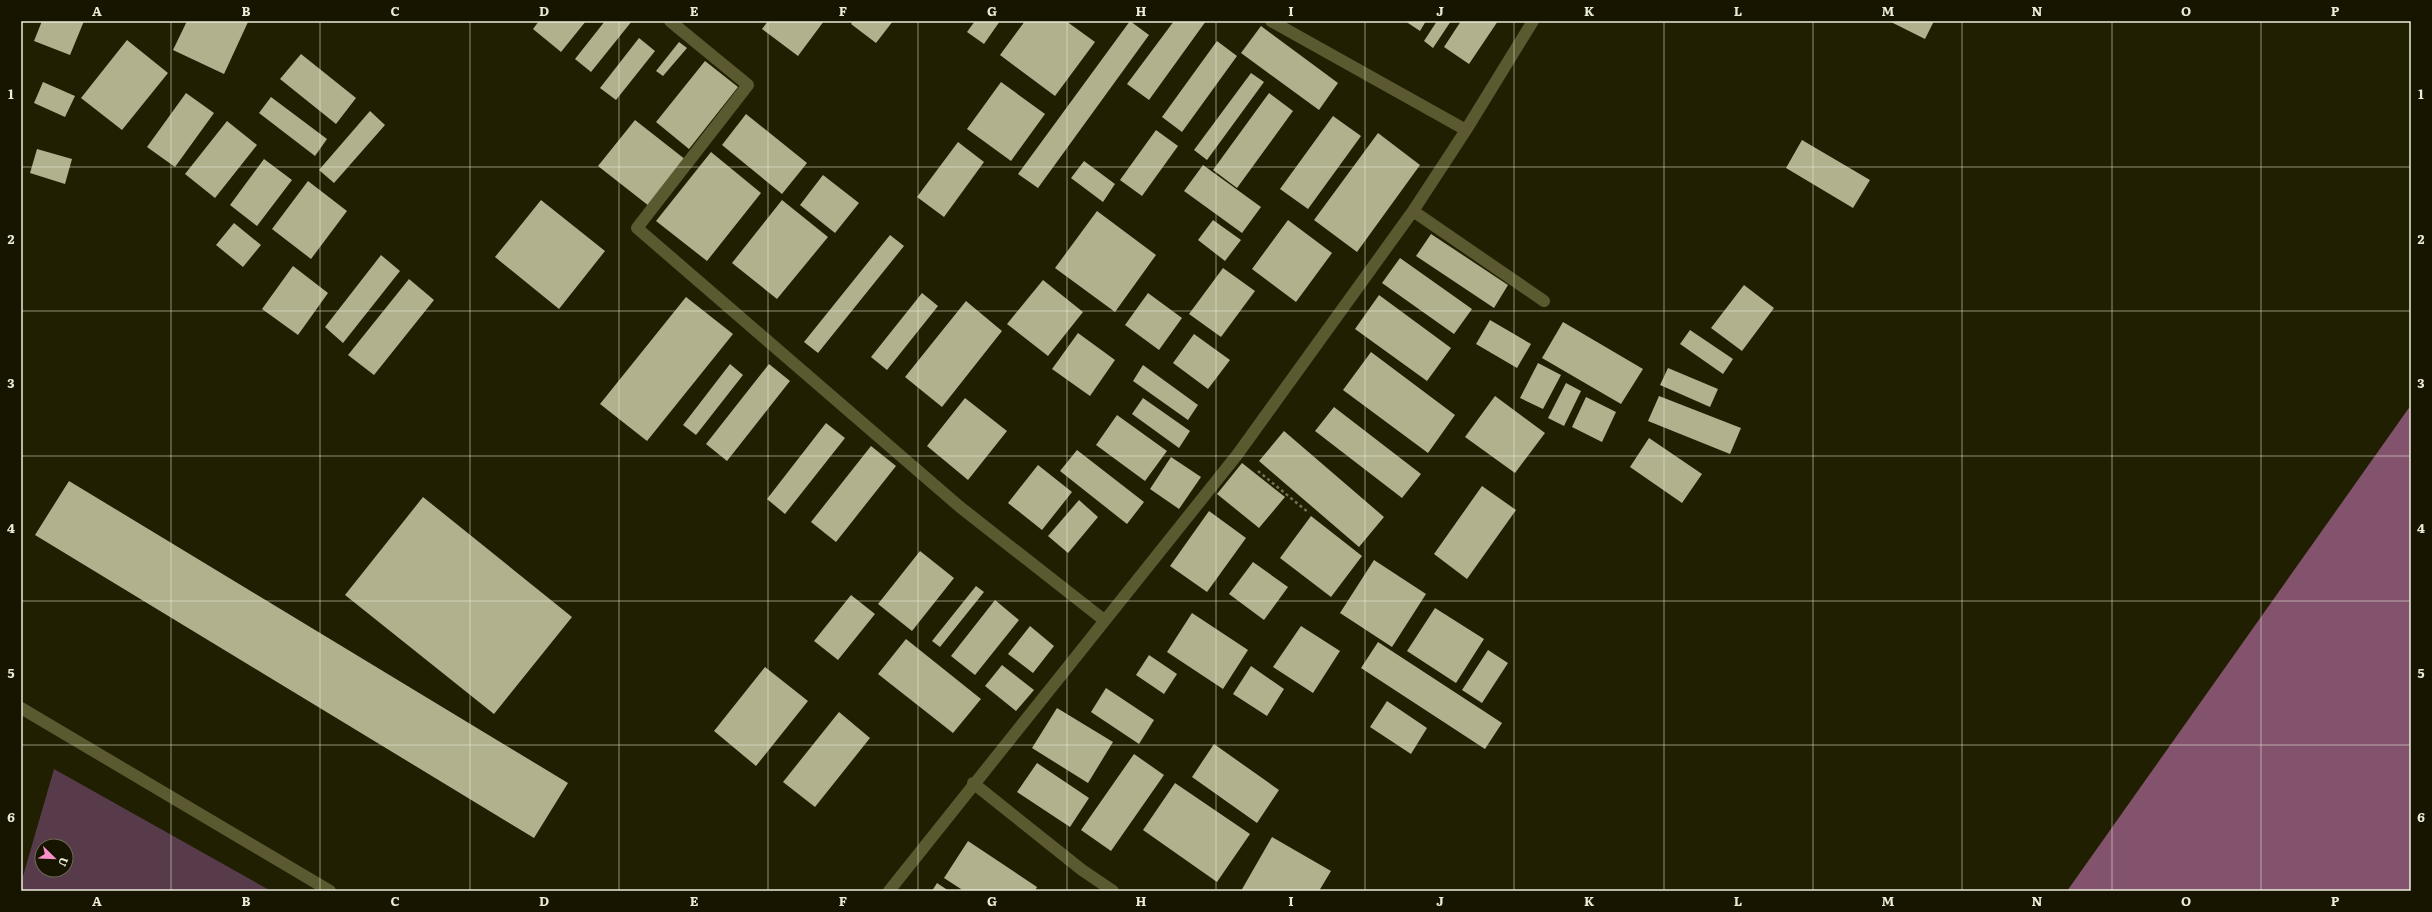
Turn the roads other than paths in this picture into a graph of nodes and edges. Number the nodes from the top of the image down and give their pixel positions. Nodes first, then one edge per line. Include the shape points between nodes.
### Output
1 (670, 21) edge
2 (1271, 21) edge
3 (1533, 21) edge
4 (1466, 130) junction
5 (1413, 211) junction
6 (1544, 301) dead end
7 (1104, 620) junction
8 (21, 708) edge
9 (973, 783) junction
10 (330, 891) edge
11 (888, 891) edge
12 (1113, 891) edge

1 - 7 street via 748,86 637,228 954,502
2 - 4 street
3 - 4 street
4 - 5 street
5 - 6 street
5 - 7 street via 1237,455
7 - 9 street
8 - 10 street
9 - 11 street
9 - 12 street via 1082,870

